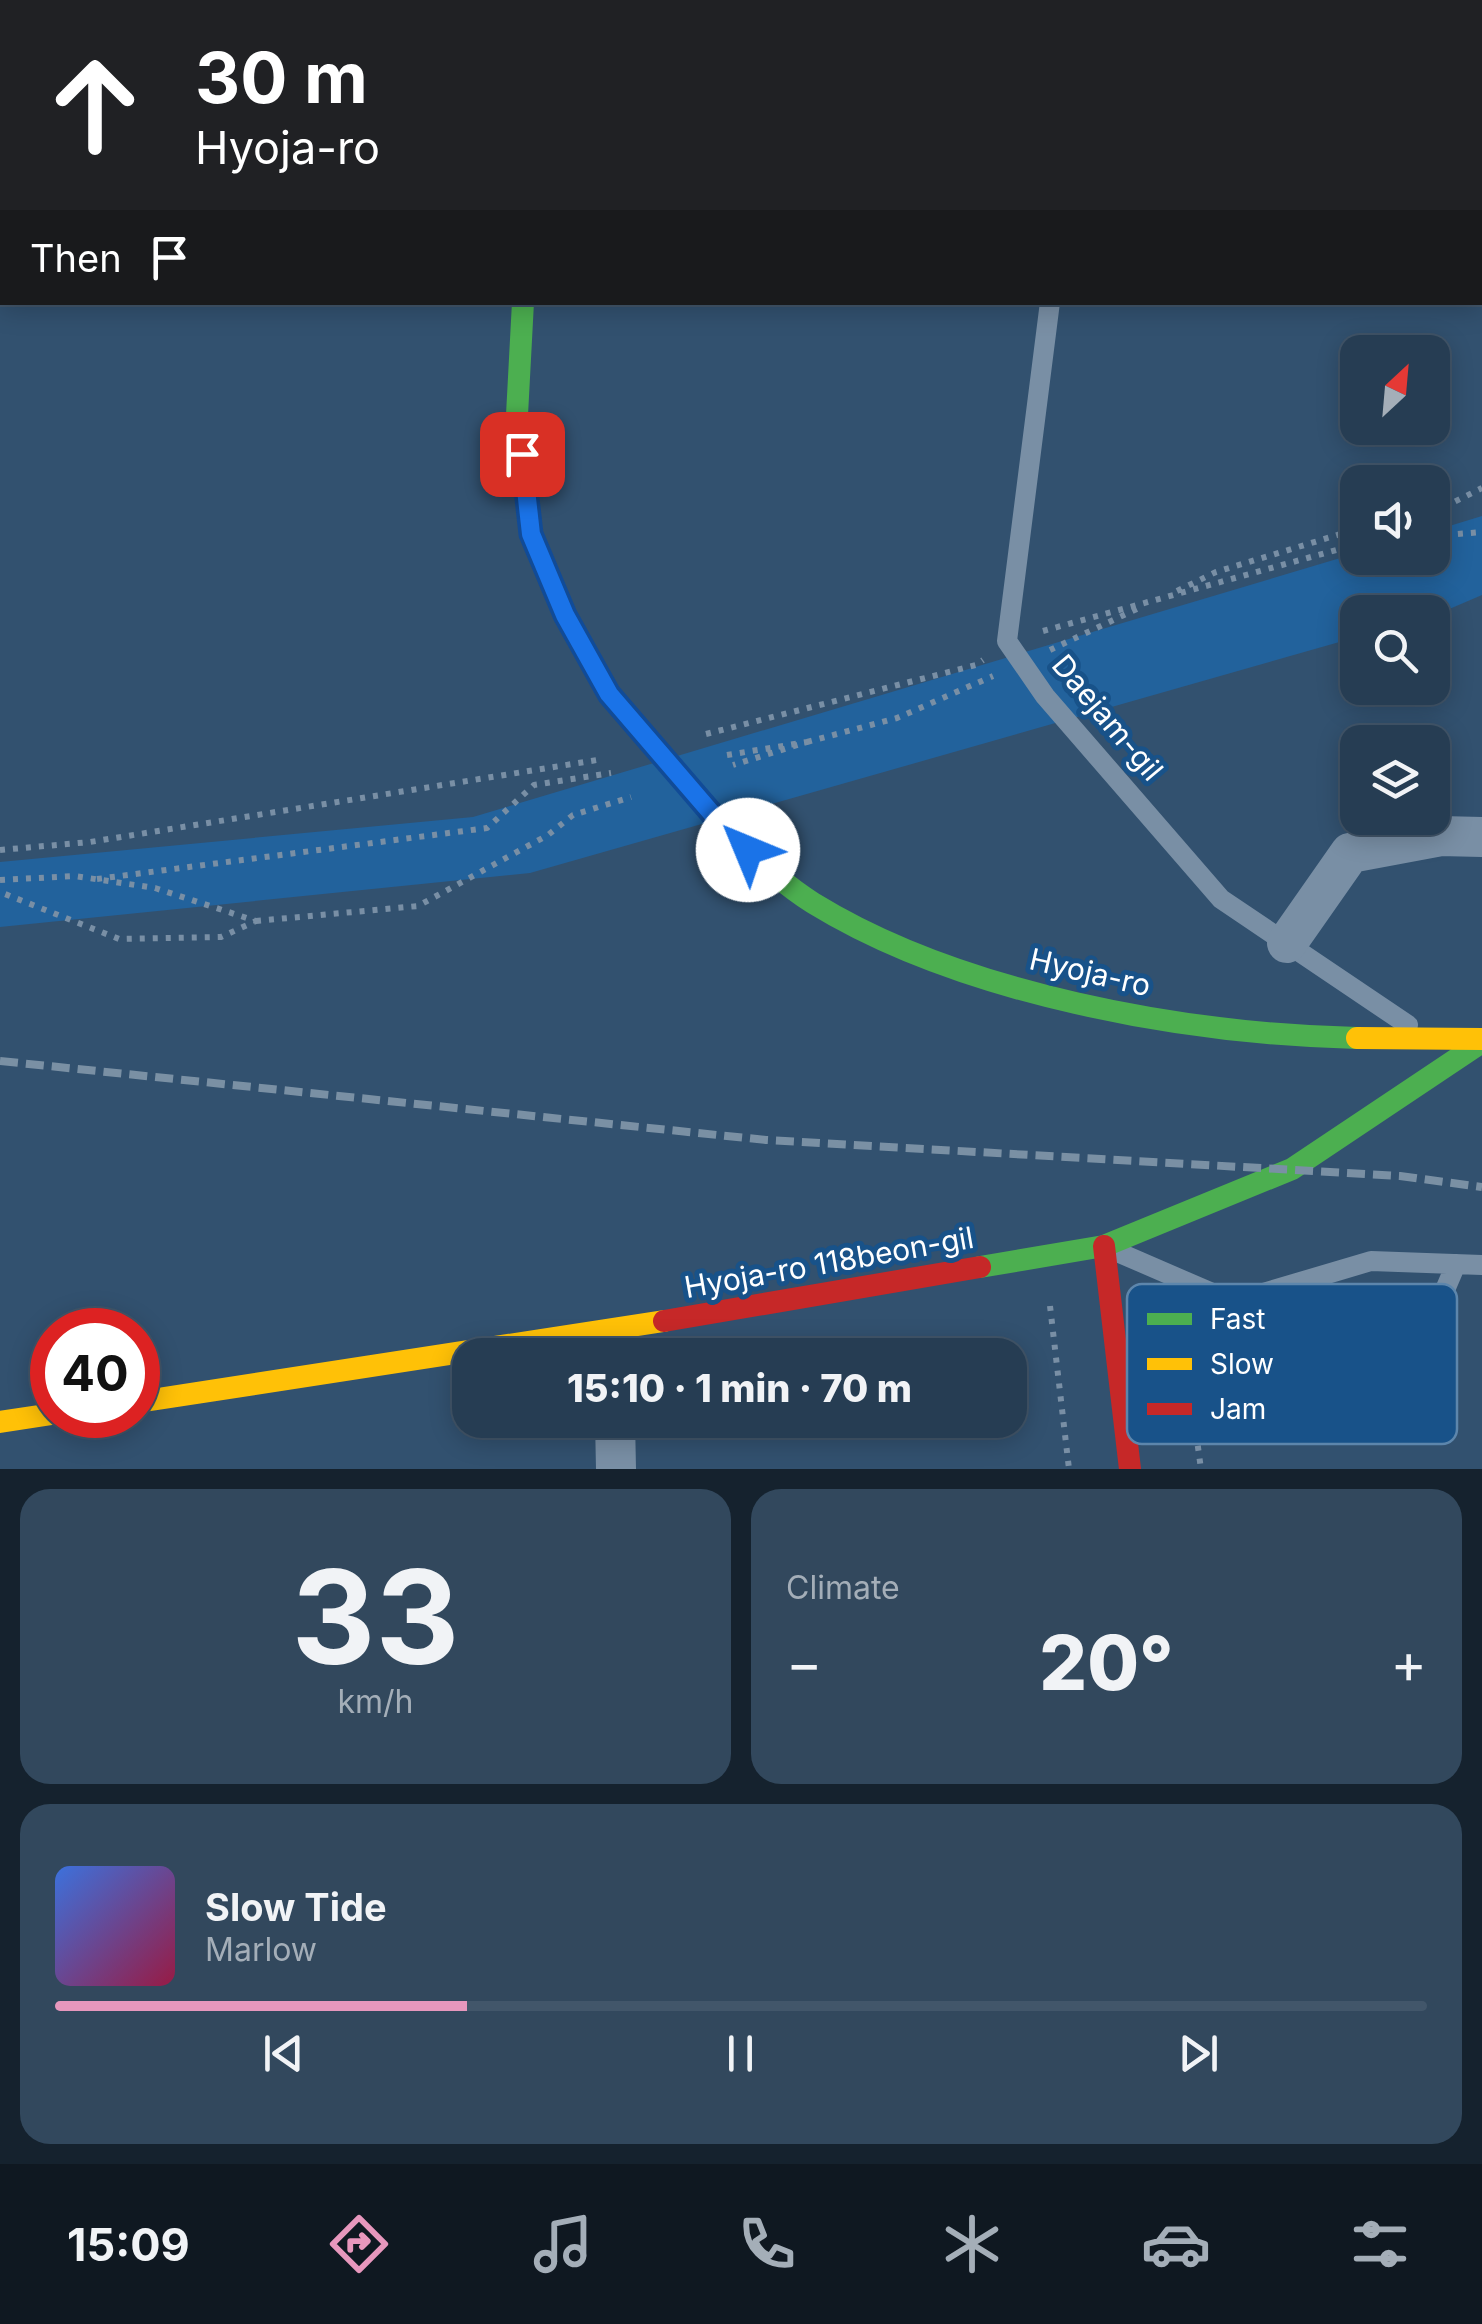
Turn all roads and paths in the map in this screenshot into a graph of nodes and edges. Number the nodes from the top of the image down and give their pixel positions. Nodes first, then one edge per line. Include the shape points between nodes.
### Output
1 (523, 305) edge
2 (1050, 305) edge
3 (1482, 488) edge
4 (1450, 504) edge
5 (1482, 532) edge
6 (1340, 534) edge
7 (1450, 535) edge
8 (1022, 662) junction
9 (806, 742) junction
10 (709, 758) dead end
11 (631, 770) dead end
12 (716, 770) dead end
13 (644, 792) dead end
14 (1482, 837) edge
15 (97, 879) junction
16 (0, 880) edge
17 (0, 892) edge
18 (256, 922) junction
19 (1287, 943) junction
20 (1430, 1040) junction
21 (1482, 1040) edge
22 (1104, 1246) junction
23 (1044, 1256) junction
24 (1456, 1264) junction
25 (1482, 1265) edge
26 (1174, 1277) junction
27 (1175, 1284) edge
28 (1191, 1284) edge
29 (1294, 1284) edge
30 (1447, 1284) edge
31 (635, 1338) edge
32 (452, 1363) edge
33 (160, 1399) edge
34 (30, 1417) edge
35 (0, 1422) edge
36 (616, 1438) edge
37 (1127, 1443) edge
38 (1127, 1444) edge
39 (1197, 1444) edge
40 (616, 1469) edge
41 (1069, 1469) edge
42 (1130, 1469) edge
43 (1201, 1469) edge

1 - 20 street, Hyoja-ro, bridge via 517,414 531,534 565,615 609,694 726,830 793,890 880,938 1096,1010 1251,1034
2 - 8 lane, Daejam-gil via 1007,641
3 - 4 path
5 - 7 path
6 - 8 path via 1216,572
8 - 9 path via 897,718
8 - 19 lane, Daejam-gil via 1221,899
9 - 10 path
9 - 12 path
11 - 15 path via 534,785 487,828
13 - 18 path via 572,815 548,836 418,906
14 - 19 street via 1441,836 1350,854
15 - 16 path
15 - 18 path via 155,888
17 - 18 path via 119,939 221,937
19 - 20 lane, Daejam-gil
20 - 21 street, Hyoja-ro
21 - 22 street, Hyoja-ro 118beon-gil via 1292,1169
22 - 23 street, Hyoja-ro 118beon-gil
22 - 26 lane
22 - 37 street
23 - 31 street, Hyoja-ro 118beon-gil
23 - 41 path
24 - 25 lane
24 - 29 lane via 1371,1261
24 - 30 lane
26 - 27 path
26 - 28 lane
32 - 33 street, Hyoja-ro 118beon-gil
34 - 35 street
36 - 40 street
38 - 42 street
39 - 43 path

